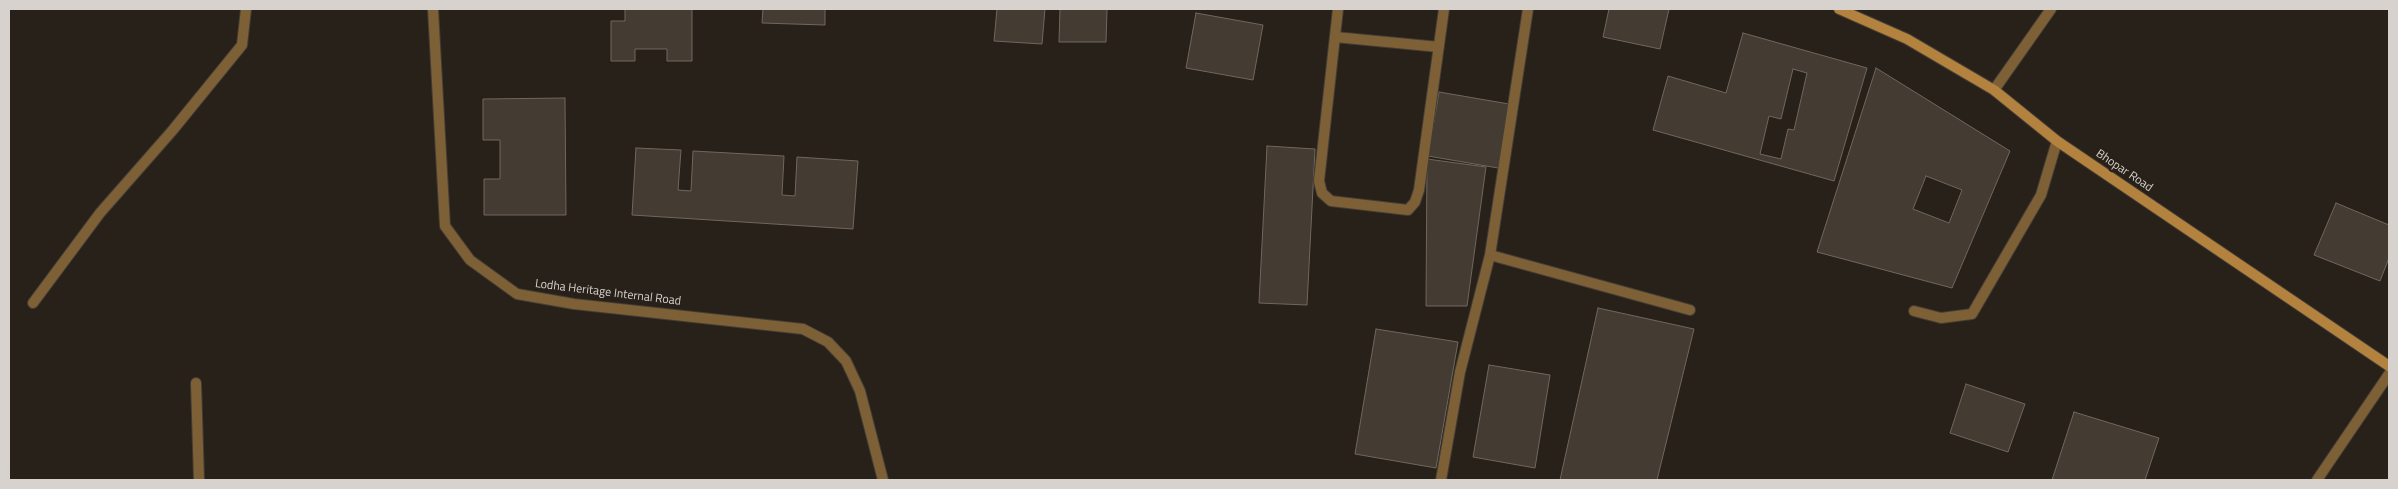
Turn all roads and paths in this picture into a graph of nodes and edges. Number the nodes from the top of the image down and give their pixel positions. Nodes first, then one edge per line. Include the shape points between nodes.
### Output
1 (246, 9) edge
2 (433, 9) edge
3 (1338, 9) edge
4 (1444, 9) edge
5 (1528, 9) edge
6 (1839, 9) edge
7 (2051, 9) edge
8 (1335, 37) junction
9 (1439, 47) junction
10 (1994, 90) junction
11 (2058, 141) junction
12 (1490, 255) junction
13 (33, 303) dead end
14 (1690, 310) dead end
15 (1914, 311) dead end
16 (2389, 366) edge
17 (2389, 374) edge
18 (196, 383) dead end
19 (199, 480) edge
20 (883, 480) edge
21 (1441, 480) edge
22 (2317, 480) edge

1 - 13 street via 242,45 100,213
2 - 20 street, Lodha Heritage Internal Road via 445,226 470,260 517,294 574,304 802,329 828,342 846,361 860,391
3 - 8 street
4 - 9 street
5 - 12 street
6 - 10 street, Bhopar Road via 1907,39
7 - 10 street
8 - 9 street
8 - 9 street via 1320,181 1322,192 1331,200 1408,210 1420,190
10 - 11 street, Bhopar Road
11 - 15 street via 2040,195 1972,314 1941,318
11 - 16 street, Bhopar Road
12 - 14 street
12 - 21 street via 1460,372
17 - 22 street
18 - 19 street

